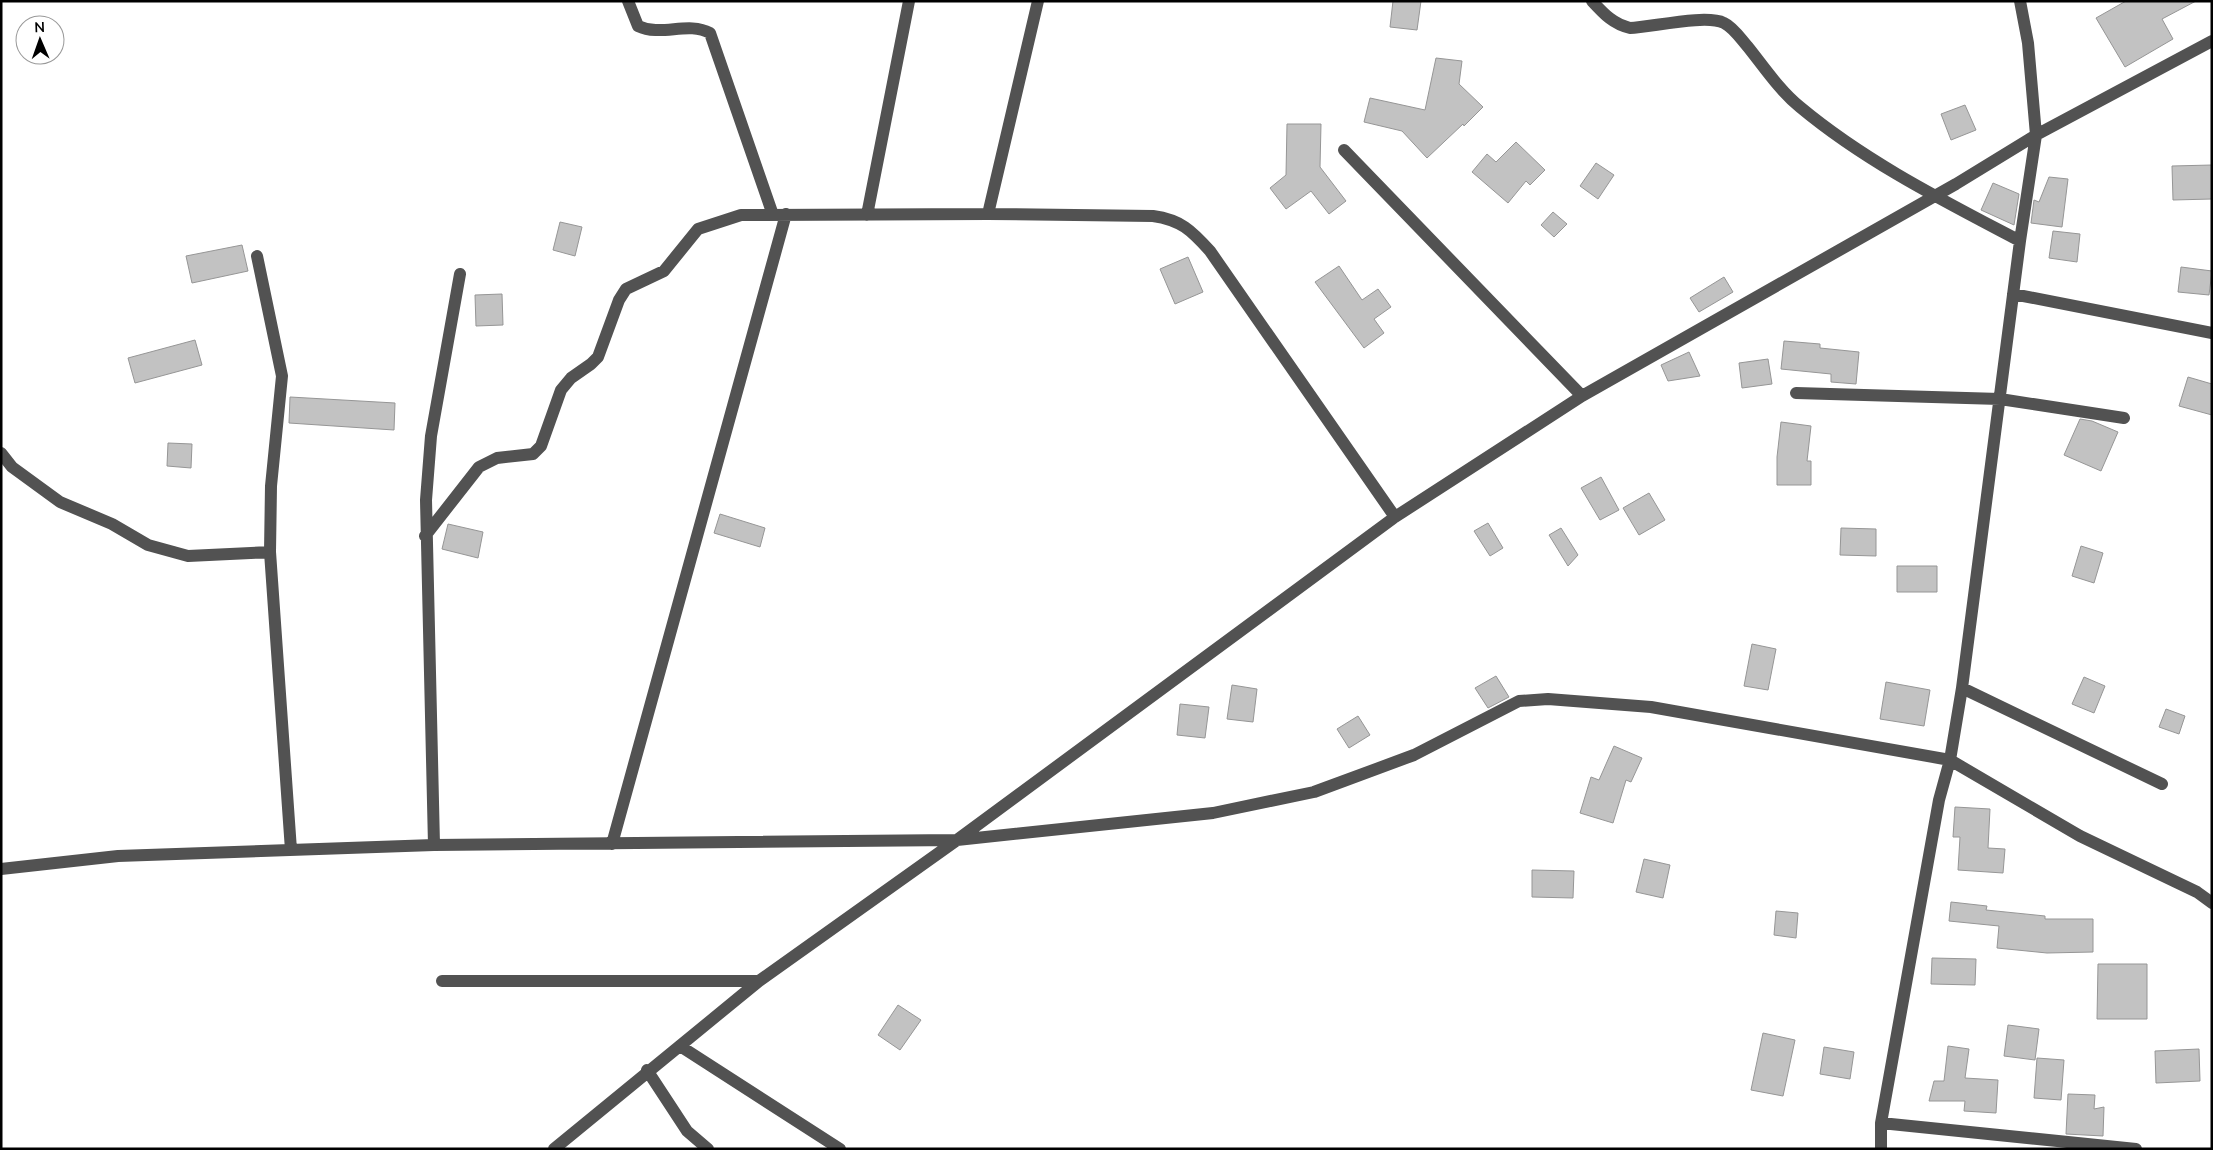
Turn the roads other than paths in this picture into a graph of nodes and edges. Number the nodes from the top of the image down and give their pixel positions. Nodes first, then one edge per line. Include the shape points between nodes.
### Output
1 (628, 1) edge
2 (909, 1) edge
3 (1038, 1) edge
4 (1592, 1) edge
5 (2020, 1) edge
6 (2212, 41) edge
7 (2036, 135) junction
8 (1344, 150) dead end
9 (1933, 195) junction
10 (786, 214) junction
11 (988, 214) junction
12 (773, 215) junction
13 (868, 215) junction
14 (2020, 241) junction
15 (257, 256) dead end
16 (460, 274) dead end
17 (2013, 294) junction
18 (2212, 333) edge
19 (1796, 393) dead end
20 (1582, 396) junction
21 (2000, 399) junction
22 (2124, 418) dead end
23 (1, 453) edge
24 (1396, 517) junction
25 (425, 536) junction
26 (270, 552) junction
27 (1962, 688) junction
28 (1950, 760) junction
29 (2162, 784) dead end
30 (957, 840) junction
31 (612, 844) junction
32 (434, 845) junction
33 (291, 850) junction
34 (1, 869) edge
35 (2212, 903) edge
36 (442, 981) dead end
37 (759, 981) junction
38 (680, 1046) junction
39 (647, 1070) junction
40 (1881, 1123) junction
41 (559, 1147) edge
42 (708, 1149) edge
43 (840, 1149) edge
44 (1882, 1149) edge
45 (2136, 1149) edge

1 - 12 street via 638,26 648,31 702,28 710,33
2 - 13 street
3 - 11 street
4 - 9 street via 1609,19 1630,28 1710,19 1724,23 1798,106 1845,141
5 - 7 street via 2028,43
6 - 7 street
7 - 9 street
7 - 14 street
8 - 20 street
9 - 14 street
9 - 20 street
10 - 12 street
10 - 13 street
10 - 31 street
11 - 13 street
11 - 24 street via 1152,216 1184,225 1210,251
12 - 25 street via 741,215 698,229 664,271 626,290 619,300 598,357 560,390 541,446 533,454 497,458 479,467
14 - 17 street
15 - 26 street via 282,376 271,486
16 - 25 street via 431,436
17 - 18 street
17 - 21 street
19 - 21 street
20 - 24 street
21 - 22 street
21 - 27 street
23 - 26 street via 12,467 60,502 112,524 148,545 188,556
24 - 30 street
25 - 32 street
26 - 33 street
27 - 28 street
27 - 29 street
28 - 30 street via 1650,707 1548,699 1519,701 1414,755 1314,792 1213,813
28 - 35 street via 2080,836 2197,892
28 - 40 street via 1939,800
30 - 31 street
30 - 37 street
31 - 32 street
32 - 33 street
33 - 34 street via 118,856
36 - 37 street
37 - 38 street
38 - 39 street
38 - 43 street
39 - 41 street
39 - 42 street via 687,1131
40 - 44 street
40 - 45 street

